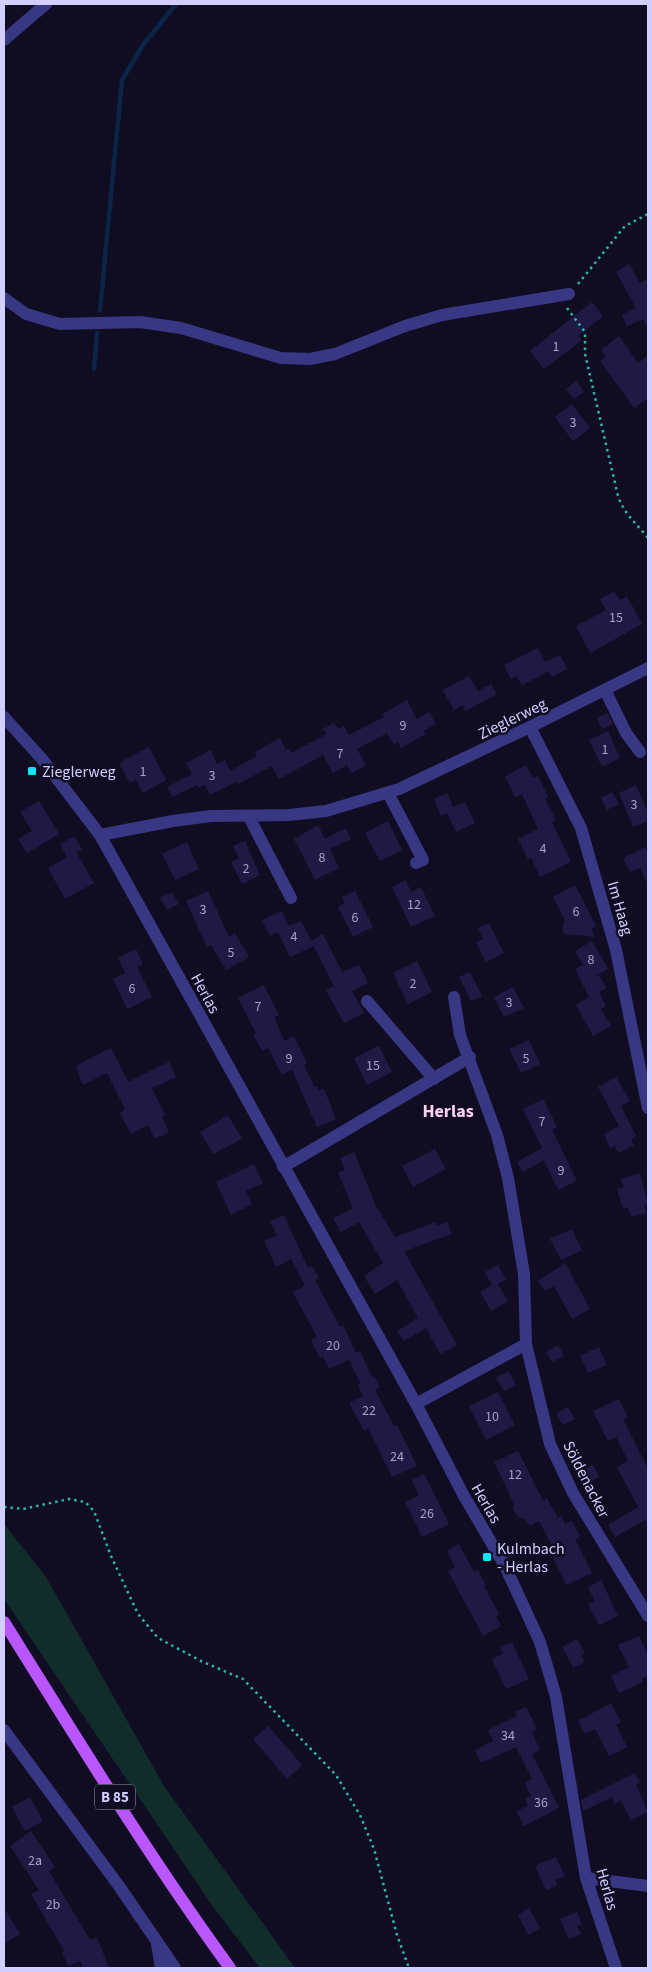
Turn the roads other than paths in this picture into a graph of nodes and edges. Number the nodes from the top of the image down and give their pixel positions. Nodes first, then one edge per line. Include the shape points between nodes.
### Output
1 (46, 4) edge
2 (4, 40) edge
3 (564, 295) road end
4 (4, 298) edge
5 (648, 668) edge
6 (605, 690) junction
7 (4, 717) edge
8 (530, 727) junction
9 (640, 752) dead end
10 (388, 793) junction
11 (249, 817) junction
12 (100, 835) junction
13 (416, 863) dead end
14 (291, 898) dead end
15 (454, 997) dead end
16 (367, 1001) dead end
17 (470, 1057) junction
18 (434, 1079) junction
19 (648, 1108) edge
20 (283, 1167) junction
21 (526, 1344) junction
22 (416, 1404) junction
23 (648, 1616) edge
24 (4, 1622) edge
25 (4, 1730) edge
26 (586, 1878) junction
27 (648, 1886) edge
28 (156, 1939) junction
29 (161, 1968) edge
30 (175, 1968) edge
31 (230, 1968) edge
32 (616, 1968) edge

1 - 2 street
3 - 4 street via 442,315 335,354 310,359 281,358 181,328 148,323 60,324 26,314
5 - 6 street, Zieglerweg
6 - 8 street, Zieglerweg
6 - 9 street via 626,733
7 - 12 street, Herlas via 42,758
8 - 10 street, Zieglerweg
8 - 19 street, Im Haag via 581,828 616,950
10 - 11 street, Zieglerweg via 326,811
10 - 13 street via 423,860
11 - 12 street, Zieglerweg via 202,817
11 - 14 street
12 - 20 street, Herlas
15 - 17 street, Söldenacker via 460,1035
16 - 18 street
17 - 18 street
17 - 21 street, Söldenacker via 508,1178 524,1274
18 - 20 street
20 - 22 street, Herlas
21 - 22 street
21 - 23 street, Söldenacker via 543,1421 560,1468
22 - 26 street, Herlas via 505,1566 540,1642 556,1697
24 - 31 main road, B 85 via 90,1760
25 - 28 street
26 - 27 street
26 - 32 street, Herlas
28 - 29 street
28 - 30 street

